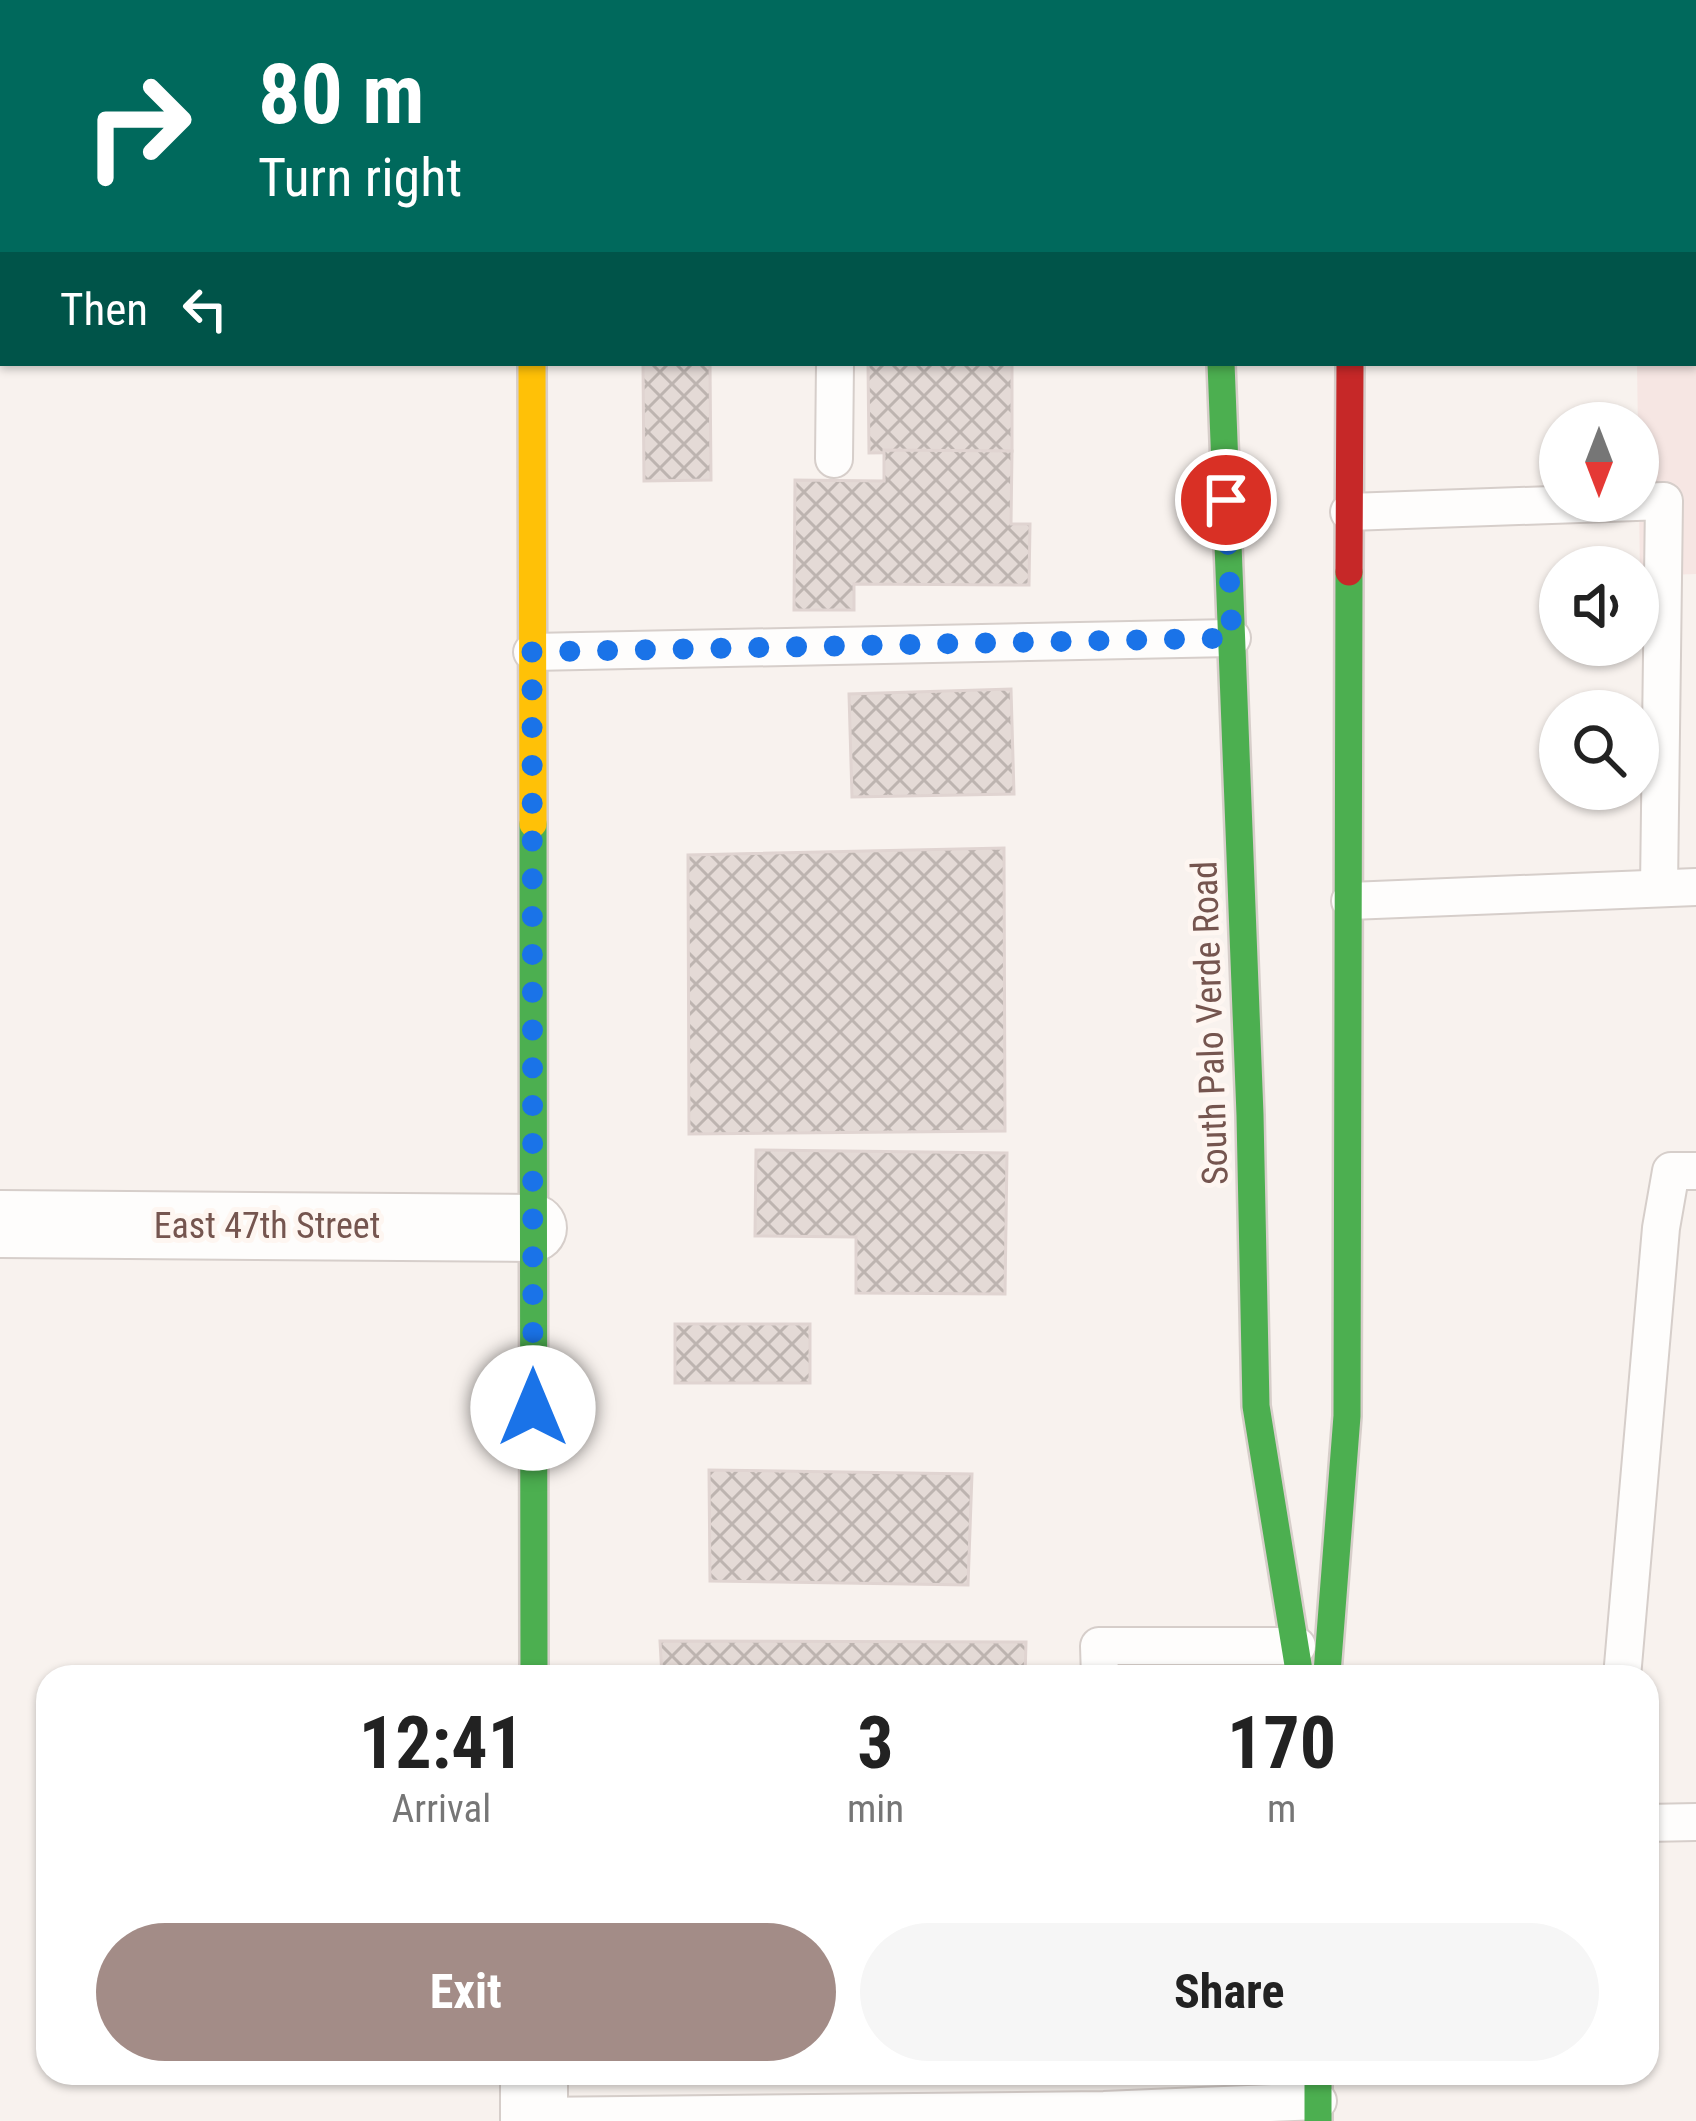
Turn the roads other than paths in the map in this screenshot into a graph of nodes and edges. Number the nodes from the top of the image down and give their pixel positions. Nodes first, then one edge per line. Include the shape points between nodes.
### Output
1 (532, 366) edge
2 (835, 366) edge
3 (1221, 366) edge
4 (1350, 366) edge
5 (834, 459) dead end
6 (1348, 512) junction
7 (1232, 638) junction
8 (532, 652) junction
9 (1678, 755) edge
10 (1659, 887) junction
11 (1696, 887) edge
12 (1350, 901) junction
13 (1696, 1171) edge
14 (0, 1224) edge
15 (533, 1228) junction
16 (1299, 1661) edge
17 (534, 1665) edge
18 (1100, 1665) edge
19 (1327, 1665) edge
20 (1623, 1665) edge
21 (1696, 1822) edge
22 (1659, 1823) edge
23 (1103, 2085) edge
24 (1318, 2098) edge
25 (534, 2103) edge
26 (1104, 2110) junction

1 - 8 main road
2 - 5 lane
3 - 7 main road, South Palo Verde Road
4 - 6 main road
6 - 9 lane via 1664,501
6 - 12 main road
7 - 8 lane
7 - 16 main road, South Palo Verde Road via 1256,1406
8 - 15 main road
9 - 10 lane
10 - 11 lane
10 - 12 lane
12 - 19 main road via 1347,1417
13 - 20 lane via 1671,1171 1661,1228
14 - 15 street, East 47th Street
15 - 17 main road
16 - 18 lane via 1100,1646
21 - 22 lane
23 - 26 lane
24 - 26 lane
25 - 26 lane

